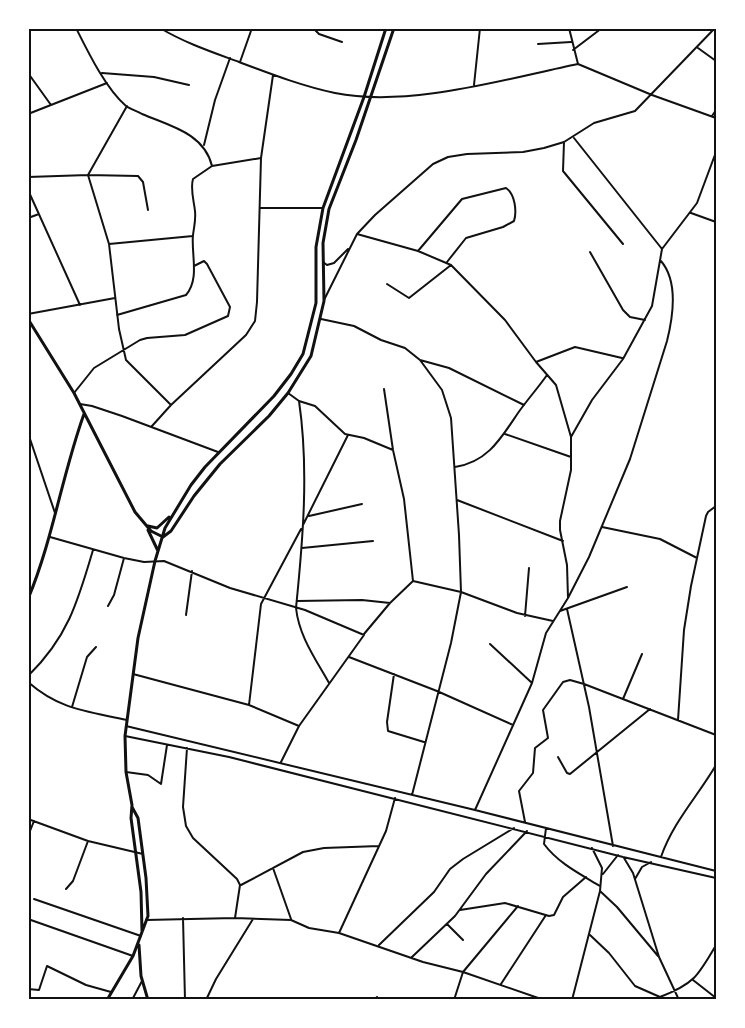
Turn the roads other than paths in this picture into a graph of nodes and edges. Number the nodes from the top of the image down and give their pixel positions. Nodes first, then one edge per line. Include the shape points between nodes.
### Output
1 (76, 28) edge
2 (160, 28) edge
3 (252, 28) edge
4 (313, 28) edge
5 (386, 28) edge
6 (394, 28) edge
7 (480, 28) edge
8 (569, 28) edge
9 (602, 28) edge
10 (715, 28) edge
11 (342, 42) dead end
12 (571, 42) junction
13 (538, 44) dead end
14 (698, 48) junction
15 (573, 50) junction
16 (230, 58) junction
17 (717, 61) edge
18 (240, 62) junction
19 (578, 64) junction
20 (102, 73) junction
21 (29, 74) edge
22 (273, 75) junction
23 (107, 83) junction
24 (474, 85) junction
25 (189, 86) dead end
26 (652, 96) junction
27 (364, 97) junction
28 (371, 98) junction
29 (51, 105) junction
30 (127, 106) junction
31 (717, 110) edge
32 (28, 114) edge
33 (712, 116) junction
34 (717, 118) edge
35 (574, 137) junction
36 (564, 142) junction
37 (204, 146) junction
38 (717, 152) edge
39 (261, 158) junction
40 (213, 166) junction
41 (88, 175) junction
42 (28, 177) edge
43 (28, 190) edge
44 (260, 208) junction
45 (323, 208) junction
46 (148, 210) dead end
47 (691, 213) junction
48 (39, 214) junction
49 (28, 218) edge
50 (717, 222) edge
51 (357, 234) junction
52 (193, 236) junction
53 (317, 242) junction
54 (323, 243) junction
55 (109, 244) junction
56 (623, 244) dead end
57 (348, 249) junction
58 (662, 249) junction
59 (418, 251) junction
60 (590, 252) dead end
61 (322, 261) junction
62 (661, 261) junction
63 (447, 262) junction
64 (451, 265) junction
65 (194, 266) junction
66 (387, 284) dead end
67 (115, 298) junction
68 (324, 301) junction
69 (80, 305) junction
70 (28, 314) edge
71 (117, 315) junction
72 (28, 319) edge
73 (320, 319) junction
74 (645, 320) junction
75 (308, 334) junction
76 (316, 336) junction
77 (123, 350) junction
78 (623, 359) junction
79 (420, 360) junction
80 (536, 362) junction
81 (547, 375) junction
82 (384, 389) dead end
83 (74, 393) junction
84 (288, 393) junction
85 (299, 400) junction
86 (80, 404) junction
87 (171, 405) junction
88 (524, 405) junction
89 (84, 414) junction
90 (152, 426) junction
91 (28, 433) edge
92 (505, 434) junction
93 (348, 435) junction
94 (571, 437) junction
95 (393, 450) junction
96 (218, 452) junction
97 (572, 457) junction
98 (455, 467) junction
99 (457, 500) junction
100 (362, 504) dead end
101 (717, 506) edge
102 (175, 509) junction
103 (55, 513) junction
104 (308, 516) junction
105 (146, 526) junction
106 (602, 526) junction
107 (302, 527) junction
108 (49, 537) junction
109 (163, 537) junction
110 (373, 541) dead end
111 (562, 541) junction
112 (302, 548) junction
113 (93, 550) junction
114 (158, 552) junction
115 (124, 558) junction
116 (698, 558) junction
117 (155, 561) junction
118 (530, 568) dead end
119 (192, 571) junction
120 (413, 581) junction
121 (627, 587) dead end
122 (461, 592) junction
123 (568, 598) junction
124 (28, 599) edge
125 (262, 599) junction
126 (297, 601) junction
127 (390, 603) junction
128 (108, 606) dead end
129 (296, 608) junction
130 (567, 609) junction
131 (559, 611) junction
132 (186, 615) dead end
133 (525, 616) junction
134 (553, 621) junction
135 (364, 635) junction
136 (490, 644) dead end
137 (96, 647) dead end
138 (642, 654) dead end
139 (348, 657) junction
140 (133, 674) junction
141 (394, 674) junction
142 (28, 676) edge
143 (28, 682) edge
144 (532, 682) junction
145 (329, 684) junction
146 (584, 684) junction
147 (437, 691) junction
148 (623, 699) junction
149 (249, 705) junction
150 (72, 707) junction
151 (650, 709) junction
152 (127, 720) junction
153 (678, 720) junction
154 (513, 725) junction
155 (126, 726) junction
156 (299, 726) junction
157 (717, 735) edge
158 (125, 736) junction
159 (424, 742) junction
160 (167, 745) junction
161 (187, 748) junction
162 (597, 754) junction
163 (558, 757) dead end
164 (281, 762) junction
165 (717, 765) edge
166 (300, 767) junction
167 (126, 772) junction
168 (298, 774) junction
169 (412, 795) junction
170 (395, 798) junction
171 (132, 805) junction
172 (475, 810) junction
173 (28, 819) edge
174 (34, 821) junction
175 (525, 822) junction
176 (514, 828) junction
177 (546, 828) junction
178 (527, 831) junction
179 (28, 836) edge
180 (544, 836) junction
181 (88, 841) junction
182 (379, 846) junction
183 (613, 846) junction
184 (592, 848) junction
185 (136, 853) junction
186 (143, 854) junction
187 (618, 855) junction
188 (623, 857) junction
189 (660, 858) junction
190 (671, 860) junction
191 (651, 862) junction
192 (669, 867) junction
193 (273, 868) junction
194 (717, 872) edge
195 (602, 874) junction
196 (586, 877) junction
197 (717, 878) edge
198 (635, 879) junction
199 (240, 885) junction
200 (601, 886) junction
201 (66, 889) dead end
202 (600, 891) junction
203 (34, 898) dead end
204 (518, 906) junction
205 (459, 910) junction
206 (546, 915) junction
207 (183, 918) junction
208 (235, 918) junction
209 (28, 919) edge
210 (141, 919) junction
211 (253, 919) junction
212 (147, 920) junction
213 (291, 920) junction
214 (447, 924) junction
215 (142, 931) junction
216 (339, 933) junction
217 (590, 934) junction
218 (141, 936) junction
219 (463, 940) dead end
220 (139, 945) junction
221 (717, 945) edge
222 (378, 946) junction
223 (133, 956) junction
224 (659, 957) junction
225 (411, 958) junction
226 (464, 972) junction
227 (142, 980) junction
228 (693, 980) junction
229 (501, 984) junction
230 (28, 989) edge
231 (675, 991) junction
232 (111, 992) junction
233 (660, 997) junction
234 (717, 998) edge
235 (107, 999) edge
236 (132, 999) edge
237 (148, 999) edge
238 (185, 999) edge
239 (206, 999) edge
240 (454, 999) edge
241 (544, 999) edge
242 (572, 999) edge
243 (655, 999) edge
244 (679, 999) edge

1 - 20 street
2 - 16 street
3 - 18 street
4 - 11 street
5 - 27 street
6 - 28 street
7 - 24 street
8 - 12 street
9 - 15 street
10 - 14 street
12 - 13 street
12 - 15 street
14 - 17 street
14 - 26 street
15 - 19 street
16 - 18 street
16 - 37 street
18 - 22 street
19 - 24 street
19 - 26 street
20 - 23 street
20 - 25 street via 154,77
21 - 29 street
22 - 27 street
22 - 39 street
23 - 29 street
23 - 30 street
24 - 28 street
26 - 33 street
26 - 35 street via 635,111 594,123
27 - 28 street
27 - 45 street
28 - 54 street via 329,209
29 - 32 street
30 - 37 street
30 - 41 street
31 - 33 street
33 - 34 street
35 - 36 street
35 - 58 street
36 - 51 street via 523,152 467,154 432,164
36 - 56 street via 563,171
37 - 40 street
38 - 47 street
39 - 40 street
39 - 44 street
40 - 52 street via 192,180
41 - 42 street
41 - 46 street via 138,176 143,182
41 - 55 street
43 - 48 street
44 - 45 street
44 - 87 street via 255,321 246,335
45 - 53 street
47 - 50 street
47 - 58 street
48 - 49 street
48 - 69 street
51 - 57 street
51 - 59 street
52 - 55 street
52 - 65 street
53 - 54 street
53 - 75 street via 316,303
54 - 61 street
55 - 67 street
57 - 61 street via 333,264
57 - 68 street
58 - 62 street
59 - 63 street
59 - 63 street via 462,199 510,189 514,221 465,238
60 - 74 street via 623,310 630,317
61 - 68 street
62 - 74 street via 652,306
62 - 106 street via 672,286 672,322 636,442
63 - 64 street
64 - 66 street via 409,298
64 - 80 street via 505,320
65 - 71 street via 186,295
65 - 77 street via 204,261 207,264 230,307 228,316 185,335 144,338
67 - 69 street
67 - 71 street
68 - 73 street
69 - 70 street
71 - 77 street
72 - 83 street
73 - 76 street
73 - 79 street via 354,326 405,348
74 - 78 street
75 - 76 street
75 - 96 street via 303,354 291,374
76 - 84 street via 308,362
77 - 83 street via 94,368
77 - 87 street via 131,367
78 - 80 street via 575,347
78 - 94 street via 592,400
79 - 88 street via 449,368
79 - 98 street via 438,383 450,411
80 - 81 street
81 - 88 street
81 - 94 street via 558,388
82 - 95 street
83 - 86 street
84 - 85 street
84 - 109 street via 215,469
85 - 93 street via 315,406
85 - 107 street via 304,431
86 - 89 street
86 - 90 street
87 - 90 street
88 - 92 street
89 - 103 street
89 - 105 street
90 - 96 street
91 - 103 street
92 - 97 street
92 - 98 street via 478,460
93 - 95 street
93 - 104 street
94 - 97 street
95 - 120 street via 404,499
96 - 102 street
97 - 111 street via 560,520
98 - 99 street
99 - 111 street
99 - 122 street
100 - 104 street
101 - 116 street via 706,516
102 - 105 street via 160,526
102 - 109 street
103 - 108 street
104 - 107 street
105 - 109 street
105 - 114 street
106 - 116 street via 660,539
106 - 123 street
107 - 112 street
107 - 125 street
108 - 113 street
108 - 124 street
109 - 114 street
110 - 112 street
111 - 123 street
112 - 126 street
113 - 115 street
113 - 142 street via 67,626 56,645
114 - 117 street
115 - 117 street
115 - 128 street
116 - 153 street via 682,644
117 - 119 street
117 - 140 street
118 - 133 street
119 - 125 street
119 - 132 street
120 - 122 street
120 - 127 street
121 - 130 street
122 - 133 street
122 - 147 street
123 - 131 street
125 - 129 street
125 - 149 street
126 - 127 street
126 - 129 street
127 - 135 street
129 - 135 street
129 - 145 street via 302,635
130 - 131 street
130 - 146 street
131 - 134 street
133 - 134 street
134 - 144 street via 543,640
135 - 139 street
136 - 144 street
137 - 150 street via 87,657
138 - 148 street
139 - 141 street
139 - 145 street
140 - 149 street
140 - 152 street
141 - 147 street
141 - 159 street via 388,731
143 - 150 street via 47,697
144 - 154 street
145 - 156 street
146 - 148 street
146 - 162 street
146 - 175 street via 563,682 543,710 548,738 535,748 533,773 519,791
147 - 154 street
147 - 159 street
148 - 151 street
149 - 156 street
150 - 152 street
151 - 153 street
151 - 162 street
152 - 155 street
153 - 157 street
154 - 172 street
155 - 158 street
155 - 164 street
156 - 164 street
158 - 160 street
158 - 167 street
159 - 169 street
160 - 161 street
160 - 167 street via 161,784 147,775
161 - 168 street
161 - 199 street via 183,807 186,826
162 - 163 street via 570,774
162 - 183 street
164 - 166 street
165 - 189 street via 671,832
166 - 168 street
166 - 169 street
167 - 171 street
168 - 170 street
169 - 172 street
170 - 176 street
170 - 182 street
171 - 185 street
171 - 186 street via 138,818
172 - 175 street
173 - 174 street
174 - 179 street
174 - 181 street
175 - 177 street
176 - 178 street
176 - 222 street via 450,869 434,892
177 - 180 street
177 - 183 street
178 - 180 street
178 - 205 street via 486,874
180 - 184 street
180 - 196 street via 544,845 552,854
181 - 185 street
181 - 201 street via 73,881
182 - 193 street via 303,852
182 - 216 street
183 - 189 street
184 - 187 street
184 - 195 street
185 - 186 street
185 - 210 street
186 - 212 street
187 - 188 street
187 - 195 street
188 - 191 street
188 - 198 street
189 - 190 street
190 - 192 street
190 - 194 street
191 - 192 street
191 - 198 street
192 - 197 street
193 - 199 street
193 - 213 street
195 - 200 street
196 - 200 street
196 - 206 street via 562,897 555,915
198 - 224 street
199 - 208 street
200 - 202 street
202 - 217 street
202 - 224 street
203 - 218 street
204 - 205 street via 502,903
204 - 206 street
204 - 226 street
205 - 214 street
206 - 229 street
207 - 208 street
207 - 212 street
207 - 238 street
208 - 211 street
209 - 223 street
210 - 212 street
210 - 215 street
211 - 213 street
211 - 239 street
212 - 215 street
213 - 216 street via 309,928
214 - 219 street
214 - 225 street
215 - 218 street
216 - 222 street
217 - 233 street via 635,986
217 - 242 street
218 - 220 street
220 - 223 street
220 - 227 street
221 - 228 street
222 - 225 street
223 - 232 street
224 - 231 street
225 - 226 street
226 - 229 street
226 - 240 street
227 - 236 street
227 - 237 street
228 - 231 street
228 - 234 street
229 - 241 street
230 - 232 street via 39,990 47,966
231 - 233 street
231 - 244 street
232 - 235 street
233 - 243 street

